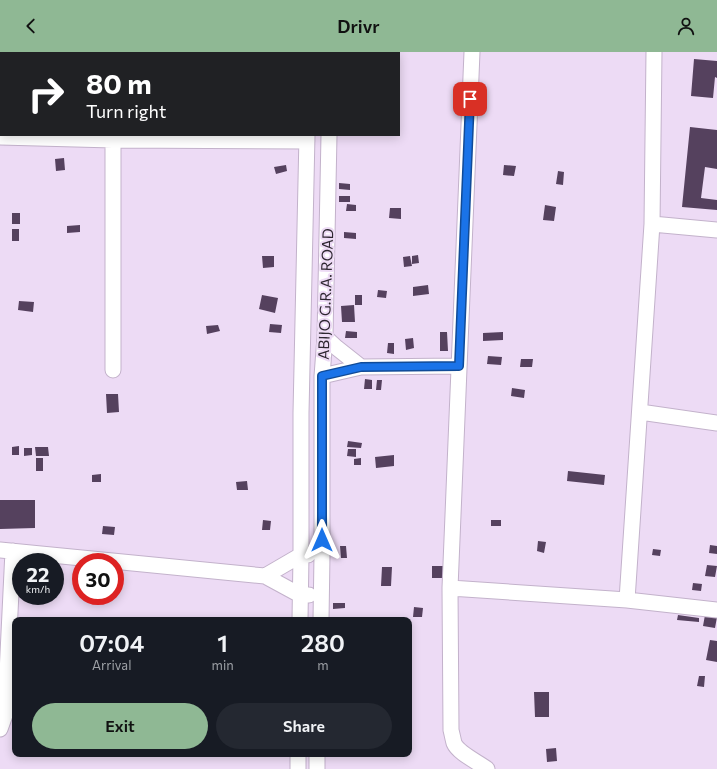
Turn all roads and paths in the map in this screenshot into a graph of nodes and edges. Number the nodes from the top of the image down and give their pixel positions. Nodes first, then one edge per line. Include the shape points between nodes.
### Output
1 (472, 52) edge
2 (654, 52) edge
3 (329, 136) edge
4 (0, 137) edge
5 (307, 138) edge
6 (113, 140) junction
7 (652, 224) junction
8 (717, 230) edge
9 (326, 337) junction
10 (459, 366) junction
11 (361, 367) junction
12 (113, 370) dead end
13 (322, 376) junction
14 (640, 412) junction
15 (717, 423) edge
16 (7, 550) edge
17 (301, 555) junction
18 (322, 555) junction
19 (265, 576) junction
20 (450, 588) junction
21 (300, 595) junction
22 (321, 596) junction
23 (626, 600) junction
24 (717, 610) edge
25 (300, 617) edge
26 (321, 617) edge
27 (0, 729) edge
28 (298, 757) edge
29 (317, 757) edge
30 (298, 769) edge
31 (317, 769) edge
32 (487, 769) edge

1 - 10 street
2 - 7 street
3 - 9 street, ABIJO G.R.A. ROAD
4 - 6 street
5 - 6 street
5 - 17 street, ABIJO G.R.A. ROAD via 301,405
6 - 12 street
7 - 8 street
7 - 14 street
9 - 11 street
9 - 13 street, ABIJO G.R.A. ROAD
10 - 11 street
10 - 20 street
11 - 13 street
13 - 18 street, ABIJO G.R.A. ROAD
14 - 15 street
14 - 23 street
16 - 19 street
16 - 27 street via 5,715
17 - 18 street
17 - 19 street
17 - 21 street, ABIJO G.R.A. ROAD
18 - 22 street, ABIJO G.R.A. ROAD
19 - 21 street
20 - 23 street
20 - 32 street via 451,730 454,745 467,757
21 - 22 street
21 - 25 street, ABIJO G.R.A. ROAD
22 - 26 street, ABIJO G.R.A. ROAD
23 - 24 street
28 - 30 street
29 - 31 street

